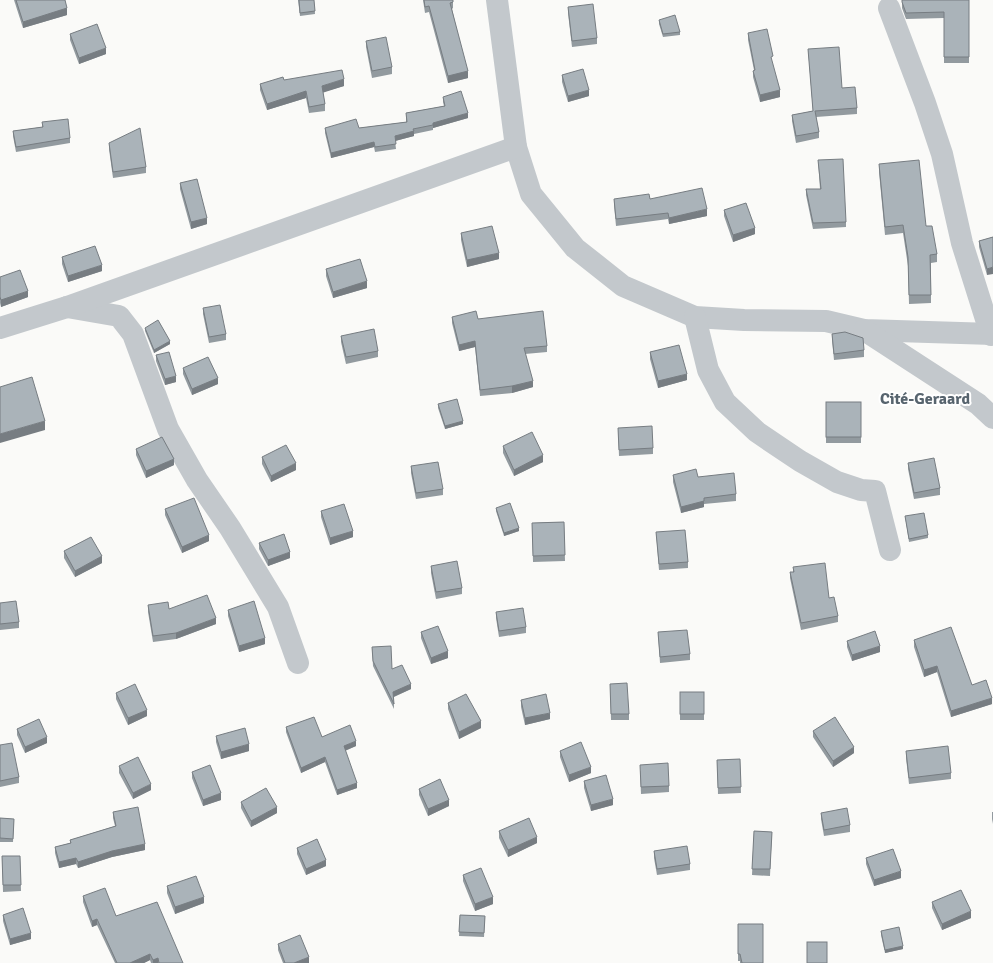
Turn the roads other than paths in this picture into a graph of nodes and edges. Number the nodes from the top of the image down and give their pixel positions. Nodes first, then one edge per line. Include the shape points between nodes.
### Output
1 (497, 0) edge
2 (890, 8) dead end
3 (516, 147) junction
4 (67, 307) junction
5 (695, 317) junction
6 (0, 328) edge
7 (864, 330) junction
8 (992, 335) edge
9 (993, 418) edge
10 (890, 550) dead end
11 (298, 663) dead end

1 - 3 street
2 - 8 street via 942,154 962,243
3 - 4 street
3 - 5 street via 531,194 575,248 623,286
4 - 6 street
4 - 11 street via 119,316 133,334 168,429 197,480 230,528 278,607
5 - 7 street via 826,321
5 - 10 street via 708,370 725,402 758,432 800,461 838,482 860,490 875,491
7 - 8 street
7 - 9 street via 978,404

